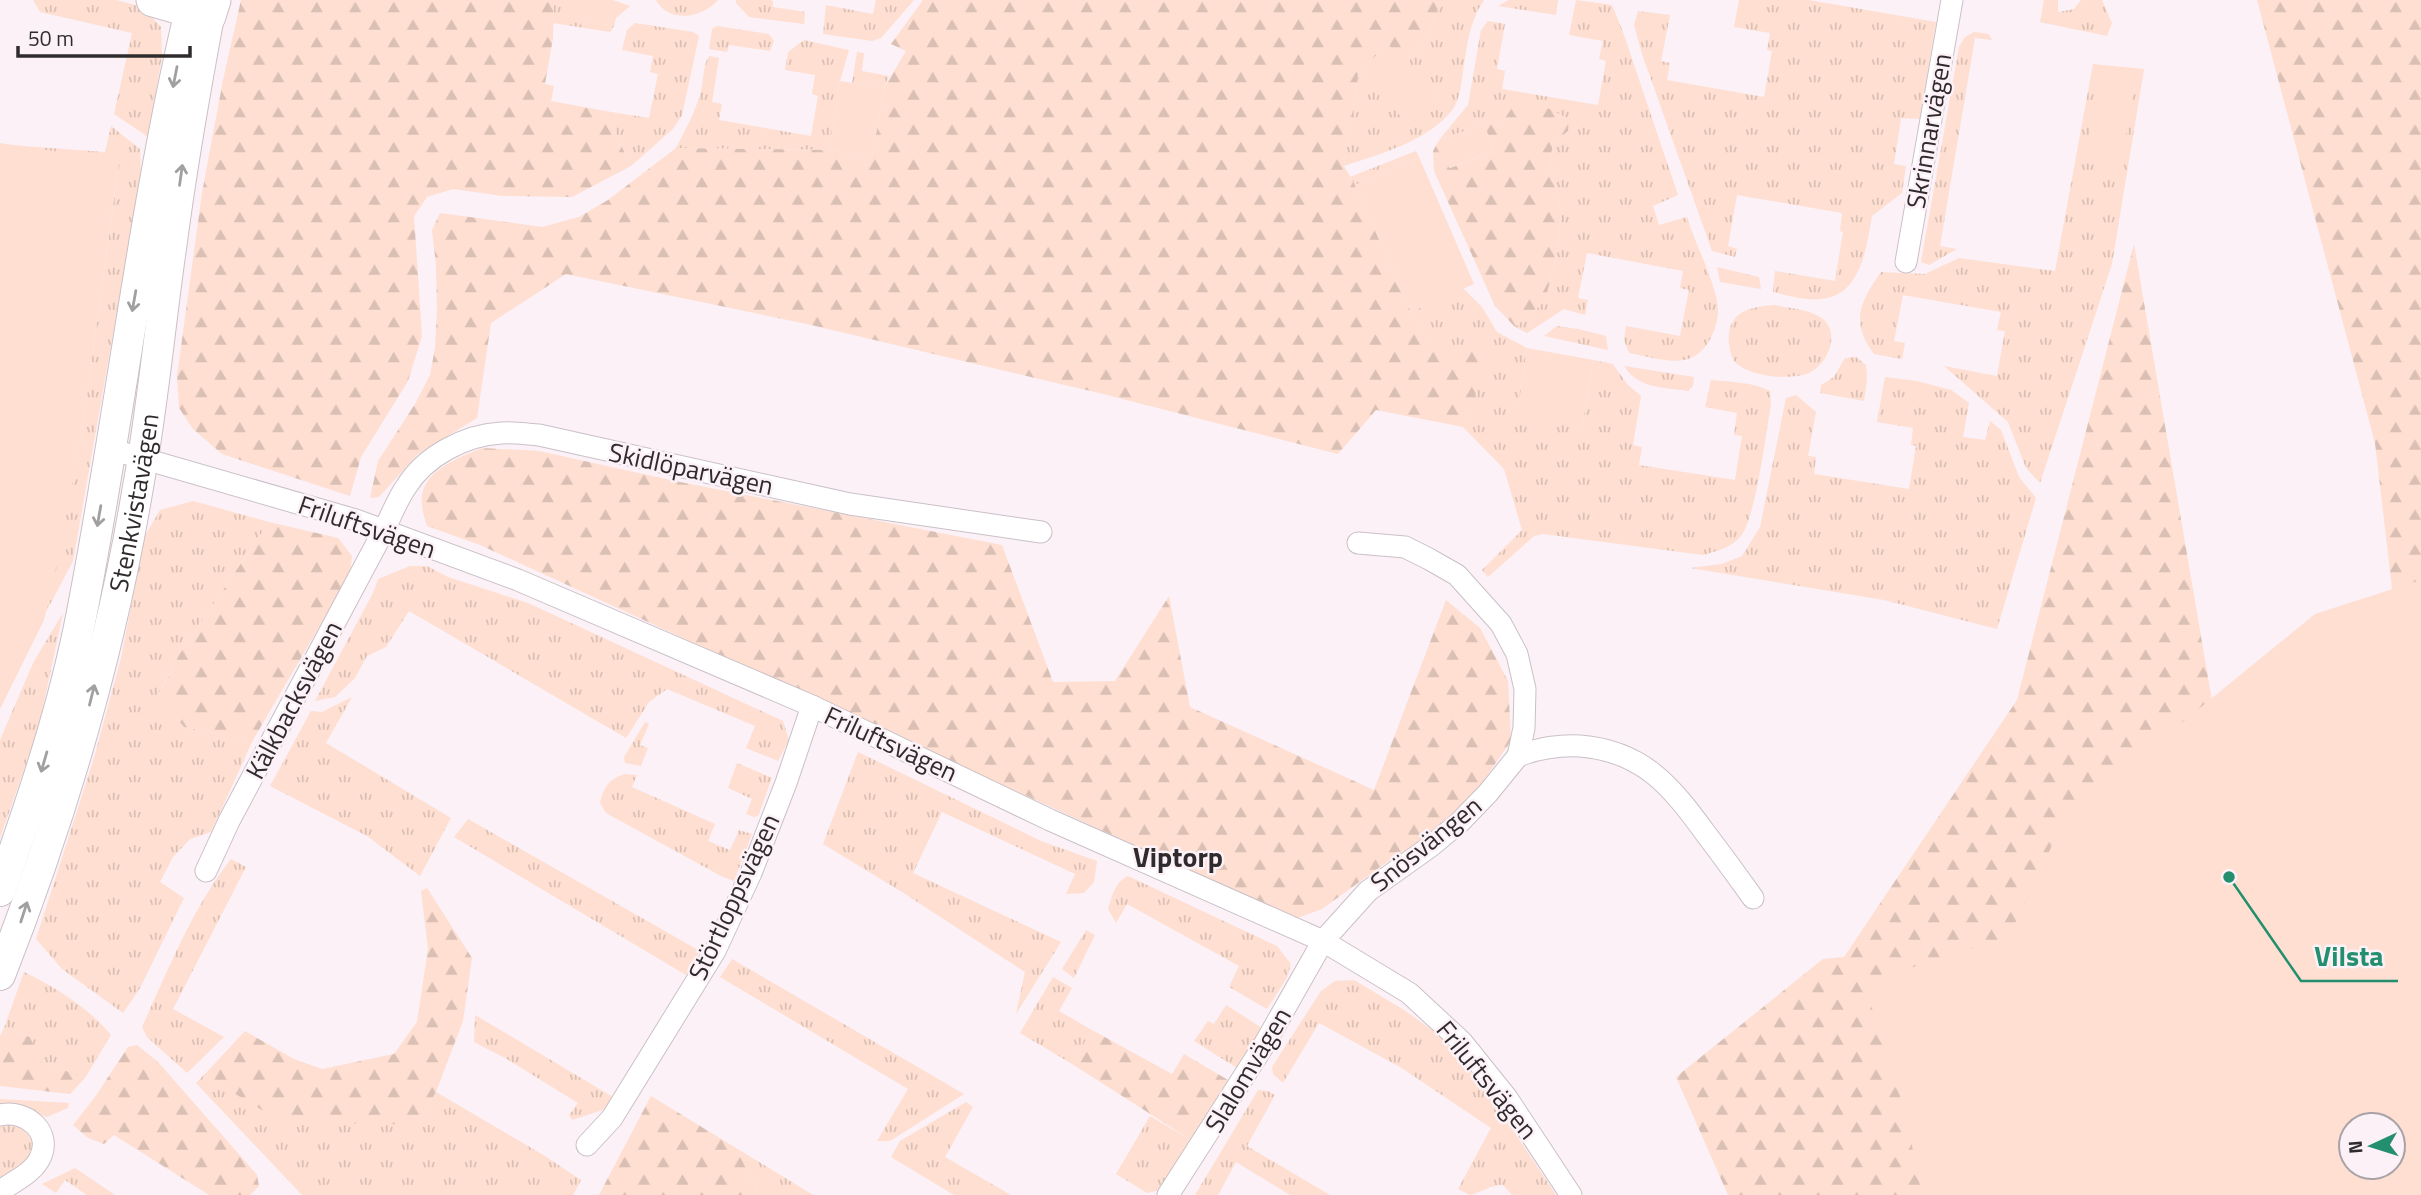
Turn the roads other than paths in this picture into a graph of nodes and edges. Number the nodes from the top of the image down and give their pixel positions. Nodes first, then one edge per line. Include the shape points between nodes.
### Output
1 (153, 0) edge
2 (1952, 0) edge
3 (202, 7) edge
4 (1906, 262) dead end
5 (110, 449) junction
6 (143, 457) junction
7 (384, 530) junction
8 (1041, 532) dead end
9 (1358, 543) dead end
10 (812, 706) junction
11 (1518, 756) junction
12 (206, 871) dead end
13 (0, 891) edge
14 (1754, 898) dead end
15 (1323, 941) junction
16 (0, 975) edge
17 (0, 1115) edge
18 (587, 1145) dead end
19 (0, 1191) edge
20 (1167, 1195) edge
21 (1571, 1195) edge

1 - 3 main road
2 - 4 street, Skrinnarvägen
3 -> 5 main road, Stenkvistavägen via 169,107
6 -> 3 main road, Stenkvistavägen
5 - 6 street, Friluftsvägen
5 -> 13 main road, Stenkvistavägen via 82,614 39,780
6 - 7 street, Friluftsvägen
16 -> 6 main road, Stenkvistavägen via 79,745 110,624
7 - 8 street, Skidlöparvägen via 407,485 426,464 474,437 502,432 539,435 850,504
7 - 10 street, Friluftsvägen via 518,580
7 - 12 street, Kälkbacksvägen
9 - 11 street, Snösvängen via 1405,547 1429,558 1457,575 1501,624 1517,654 1525,689
10 - 15 street, Friluftsvägen via 1050,820
10 - 18 street, Störtloppsvägen via 756,860 715,951 612,1118
11 - 14 street via 1538,748 1599,748 1652,770 1678,795
11 - 15 street, Snösvängen via 1460,822 1368,891
15 - 20 street, Slalomvägen via 1265,1045
15 - 21 street, Friluftsvägen via 1409,993 1462,1042 1507,1098
17 - 19 street via 33,1121 43,1135 38,1162

